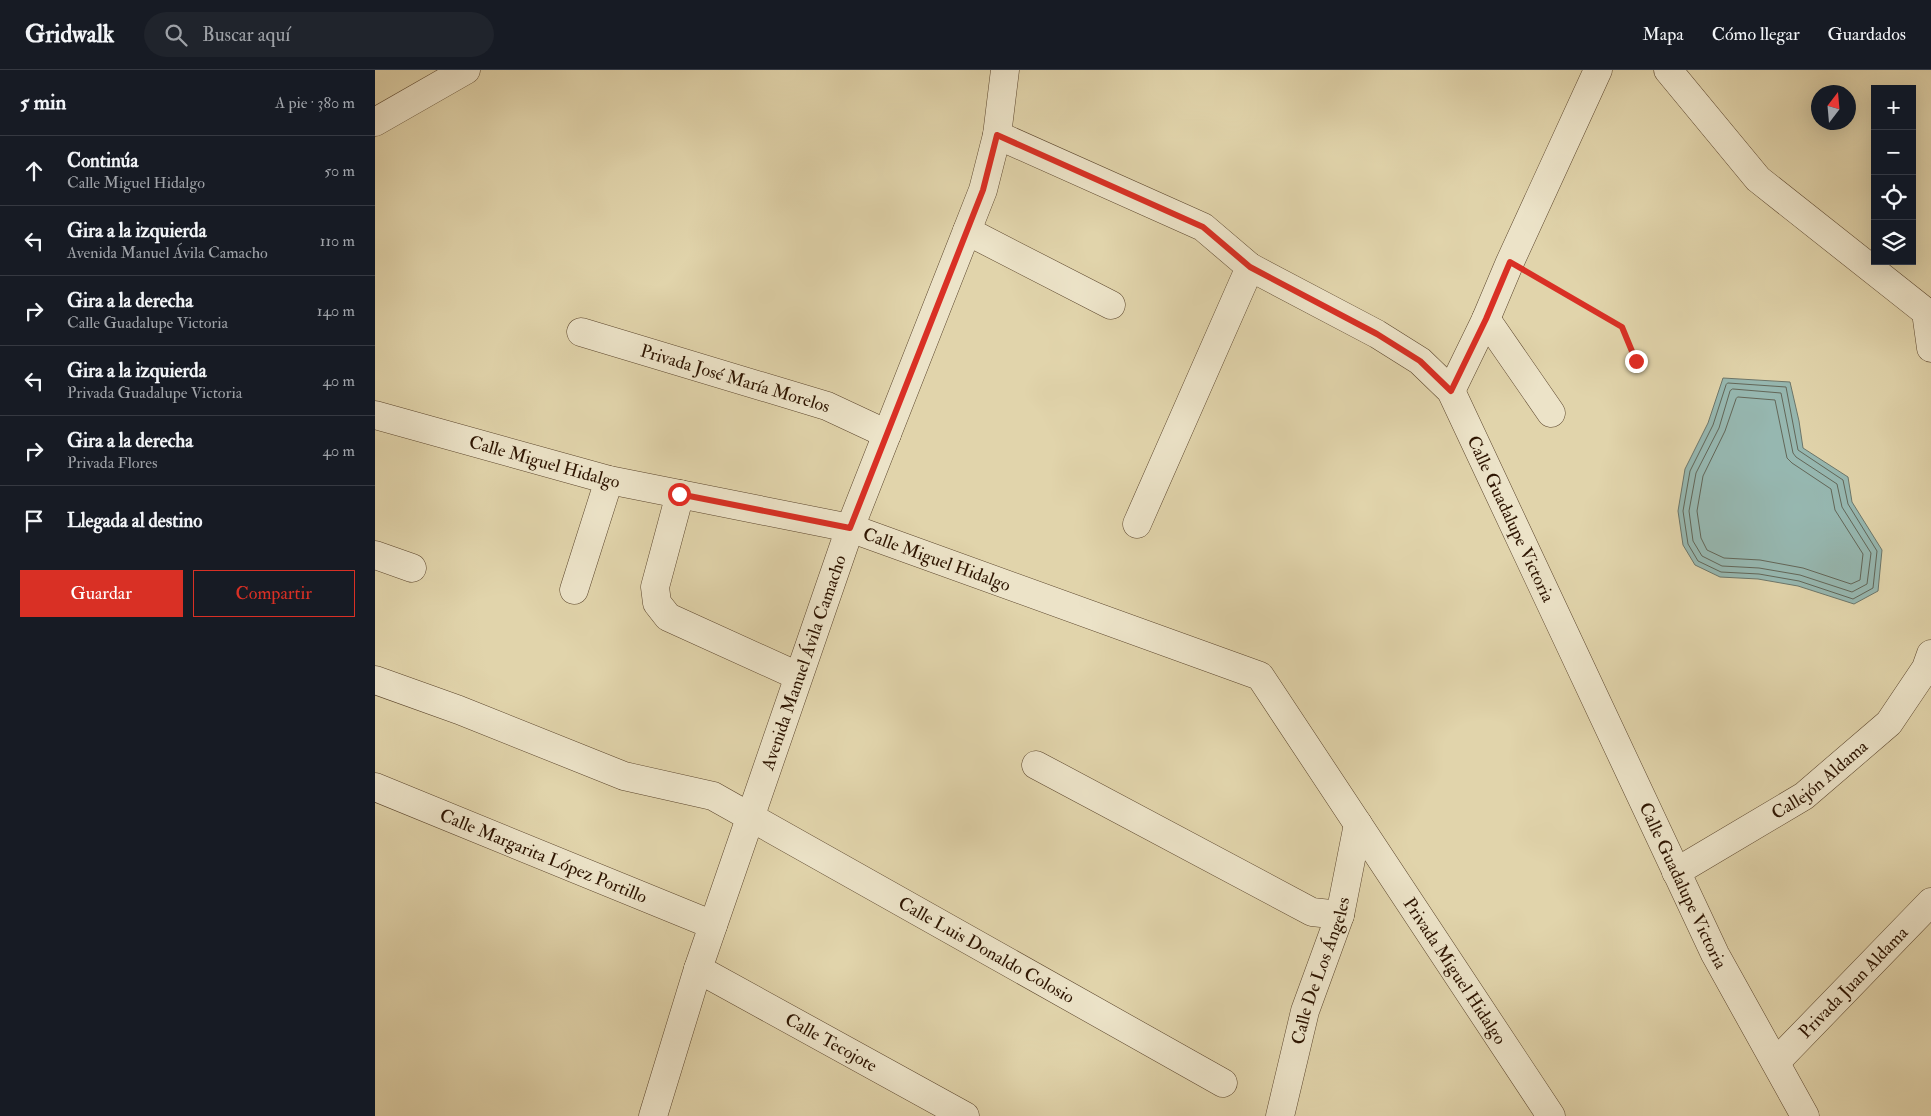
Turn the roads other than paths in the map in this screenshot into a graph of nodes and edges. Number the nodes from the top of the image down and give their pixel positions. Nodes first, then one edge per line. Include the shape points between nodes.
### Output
1 (466, 70) edge
2 (1005, 70) edge
3 (1597, 70) edge
4 (1668, 70) edge
5 (375, 122) edge
6 (997, 135) junction
7 (967, 231) junction
8 (1250, 267) junction
9 (1111, 305) dead end
10 (1928, 314) edge
11 (1486, 319) junction
12 (581, 332) dead end
13 (1931, 348) edge
14 (1451, 391) junction
15 (1551, 413) dead end
16 (375, 416) edge
17 (887, 434) junction
18 (609, 480) junction
19 (679, 494) junction
20 (1137, 524) dead end
21 (850, 528) junction
22 (375, 555) edge
23 (413, 568) dead end
24 (574, 590) dead end
25 (1931, 654) edge
26 (798, 676) junction
27 (375, 680) edge
28 (1036, 765) dead end
29 (375, 787) edge
30 (750, 818) junction
31 (1358, 824) junction
32 (1676, 872) junction
33 (1931, 902) edge
34 (1340, 915) junction
35 (713, 925) junction
36 (698, 969) junction
37 (1776, 1062) junction
38 (1223, 1083) dead end
39 (653, 1116) edge
40 (965, 1116) edge
41 (1280, 1116) edge
42 (1551, 1116) edge
43 (1805, 1116) edge

1 - 5 street
2 - 6 street, Avenida Manuel Ávila Camacho
3 - 11 street
4 - 10 street via 1758,179
6 - 7 street, Avenida Manuel Ávila Camacho via 983,190
6 - 8 street, Calle Guadalupe Victoria via 1203,227
7 - 9 street
7 - 17 street, Avenida Manuel Ávila Camacho
8 - 14 street, Calle Guadalupe Victoria via 1377,334 1420,361
8 - 20 street
10 - 13 street
11 - 14 street
11 - 15 street
12 - 17 street, Privada José María Morelos via 827,406
14 - 32 street, Calle Guadalupe Victoria
16 - 18 street, Calle Miguel Hidalgo
17 - 21 street, Avenida Manuel Ávila Camacho
18 - 19 street, Calle Miguel Hidalgo
18 - 24 street
19 - 21 street, Calle Miguel Hidalgo
19 - 26 street via 655,587 657,603 668,617
21 - 26 street, Avenida Manuel Ávila Camacho
21 - 31 street, Calle Miguel Hidalgo via 1260,676
22 - 23 street
25 - 32 street, Callejón Aldama via 1926,668 1889,723 1804,796
26 - 30 street, Avenida Manuel Ávila Camacho
27 - 30 street, Calle Luis Donaldo Colosio via 625,776 713,796
28 - 34 street via 1312,912
29 - 35 street, Calle Margarita López Portillo
30 - 35 street, Avenida Manuel Ávila Camacho
30 - 38 street, Calle Luis Donaldo Colosio
31 - 34 street, Calle De Los Ángeles
31 - 42 street, Privada Miguel Hidalgo
32 - 37 street, Calle Guadalupe Victoria via 1715,954
33 - 37 street, Privada Juan Aldama
34 - 41 street, Calle De Los Ángeles via 1305,1011
35 - 36 street, Avenida Manuel Ávila Camacho
36 - 39 street, Avenida Manuel Ávila Camacho
36 - 40 street, Calle Tecojote
37 - 43 street, Calle Guadalupe Victoria

